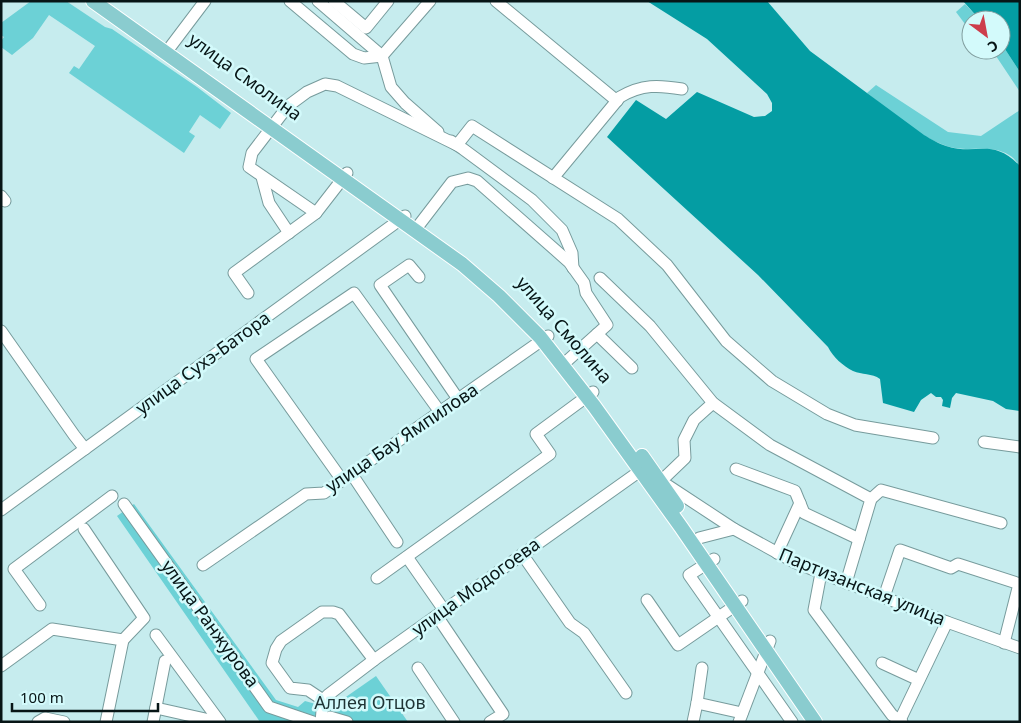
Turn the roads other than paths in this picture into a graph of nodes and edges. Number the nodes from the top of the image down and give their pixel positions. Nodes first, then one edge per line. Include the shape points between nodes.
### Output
1 (93, 1) edge
2 (110, 1) edge
3 (205, 1) edge
4 (290, 1) edge
5 (318, 1) edge
6 (334, 1) edge
7 (388, 1) edge
8 (430, 1) edge
9 (496, 1) edge
10 (171, 46) junction
11 (382, 56) junction
12 (682, 89) dead end
13 (617, 101) junction
14 (273, 125) junction
15 (456, 145) junction
16 (345, 176) junction
17 (262, 177) junction
18 (553, 178) junction
19 (316, 213) junction
20 (402, 218) junction
21 (419, 225) junction
22 (289, 233) junction
23 (573, 268) junction
24 (419, 277) dead end
25 (600, 278) dead end
26 (248, 293) dead end
27 (1, 331) edge
28 (597, 334) junction
29 (545, 338) junction
30 (568, 360) junction
31 (632, 368) dead end
32 (590, 394) junction
33 (458, 399) junction
34 (713, 403) junction
35 (440, 412) junction
36 (933, 438) dead end
37 (984, 442) dead end
38 (1020, 447) edge
39 (86, 449) junction
40 (644, 467) junction
41 (736, 469) dead end
42 (347, 477) junction
43 (660, 481) junction
44 (112, 496) dead end
45 (871, 500) junction
46 (800, 503) junction
47 (124, 504) dead end
48 (1, 510) edge
49 (1001, 523) dead end
50 (84, 529) dead end
51 (734, 529) junction
52 (699, 538) junction
53 (859, 539) junction
54 (397, 542) dead end
55 (778, 553) junction
56 (522, 554) junction
57 (407, 557) junction
58 (710, 562) junction
59 (203, 565) dead end
60 (821, 573) junction
61 (377, 578) dead end
62 (846, 582) junction
63 (1019, 584) edge
64 (884, 597) junction
65 (647, 600) dead end
66 (1017, 602) edge
67 (739, 603) junction
68 (40, 605) dead end
69 (440, 613) junction
70 (718, 618) junction
71 (947, 622) junction
72 (156, 635) dead end
73 (123, 640) junction
74 (1004, 643) junction
75 (768, 646) junction
76 (1020, 648) edge
77 (374, 660) junction
78 (165, 661) dead end
79 (882, 663) dead end
80 (1, 666) edge
81 (418, 668) dead end
82 (702, 668) dead end
83 (758, 674) junction
84 (919, 680) junction
85 (626, 693) dead end
86 (323, 700) junction
87 (697, 703) junction
88 (156, 708) junction
89 (741, 717) edge
90 (325, 720) edge
91 (901, 721) edge
92 (38, 722) edge
93 (64, 722) edge
94 (106, 722) edge
95 (153, 722) edge
96 (220, 722) edge
97 (313, 722) edge
98 (348, 722) edge
99 (454, 722) edge
100 (490, 722) edge
101 (692, 722) edge
102 (792, 722) edge
103 (815, 722) edge
104 (825, 722) edge

1 - 14 main road
2 - 10 main road, улица Смолина
3 - 10 street
4 - 11 street via 353,54 364,58
5 - 11 street
6 - 7 street via 366,28
8 - 11 street
9 - 13 street
10 - 14 main road, улица Смолина
11 - 15 street via 391,87 405,103
12 - 13 street via 658,85 630,90
13 - 18 street
14 - 15 street via 288,106 306,92 325,84 337,86
14 - 16 main road, улица Смолина
14 - 17 street via 252,153 249,168
15 - 18 street via 472,126
15 - 23 street via 532,200 562,230 572,253
16 - 19 street
16 - 20 main road, улица Смолина
17 - 19 street
17 - 22 street via 269,203
18 - 36 street via 618,219 667,265 726,341 772,380 827,414 855,425
19 - 22 street
20 - 21 main road, улица Смолина
20 - 29 main road via 462,264
20 - 39 street, улица Сухэ-Батора
21 - 23 street via 452,182 468,178 477,181
21 - 29 main road, улица Смолина via 508,291
22 - 26 street via 234,273
23 - 28 street via 607,325
24 - 33 street via 410,265 380,285
25 - 34 street via 650,326
27 - 39 street
28 - 30 street
28 - 31 street
29 - 30 main road, улица Смолина
29 - 32 main road
29 - 33 street, улица Бау Ямпилова
30 - 32 main road, улица Смолина
32 - 40 main road, улица Смолина
32 - 57 street via 536,434 550,454
33 - 35 street, улица Бау Ямпилова
34 - 43 street via 694,420 687,433 685,458
34 - 45 street via 770,445
35 - 42 street, улица Бау Ямпилова
35 - 42 street via 354,293 256,359
37 - 38 street
39 - 48 street, улица Сухэ-Батора
40 - 43 main road, улица Смолина
40 - 56 street, улица Модогоева
40 - 58 main road
41 - 46 street via 795,491
42 - 54 street
42 - 59 street, улица Бау Ямпилова via 324,493 306,494
43 - 51 street, Партизанская улица
43 - 52 main road, улица Смолина
44 - 68 street via 14,569
45 - 49 street via 881,490
45 - 53 street
46 - 53 street via 804,513
46 - 55 street
47 - 97 street, улица Ранжурова via 269,707
50 - 73 street via 144,618
51 - 52 street
51 - 55 street, Партизанская улица
52 - 58 main road, улица Смолина
53 - 62 street
55 - 60 street, Партизанская улица
56 - 69 street, улица Модогоева
56 - 85 street via 570,623 584,634
57 - 61 street
57 - 69 street
58 - 67 main road, улица Смолина
58 - 70 street via 689,575
60 - 62 street, Партизанская улица
60 - 91 street via 814,610 892,715
62 - 64 street, Партизанская улица
63 - 64 street via 958,564 951,568 900,550
63 - 66 street
64 - 71 street, Партизанская улица
65 - 70 street via 678,645
66 - 74 street
67 - 70 street
67 - 75 main road, улица Смолина
69 - 77 street, улица Модогоева
69 - 100 street via 502,714
70 - 83 street
71 - 74 street, Партизанская улица
71 - 84 street
72 - 96 street
73 - 80 street via 52,629
73 - 94 street
74 - 76 street, Партизанская улица
75 - 83 street
75 - 103 main road
75 - 104 main road, улица Смолина
77 - 86 street, улица Модогоева
77 - 86 street via 339,614 333,612 322,612 281,641 272,663 290,688 308,690
78 - 88 street
79 - 84 street
81 - 99 street
82 - 87 street
83 - 89 street
83 - 102 street
84 - 91 street
86 - 90 street
87 - 89 street
87 - 101 street
88 - 95 street
88 - 96 street
90 - 98 street
92 - 93 street via 45,718

